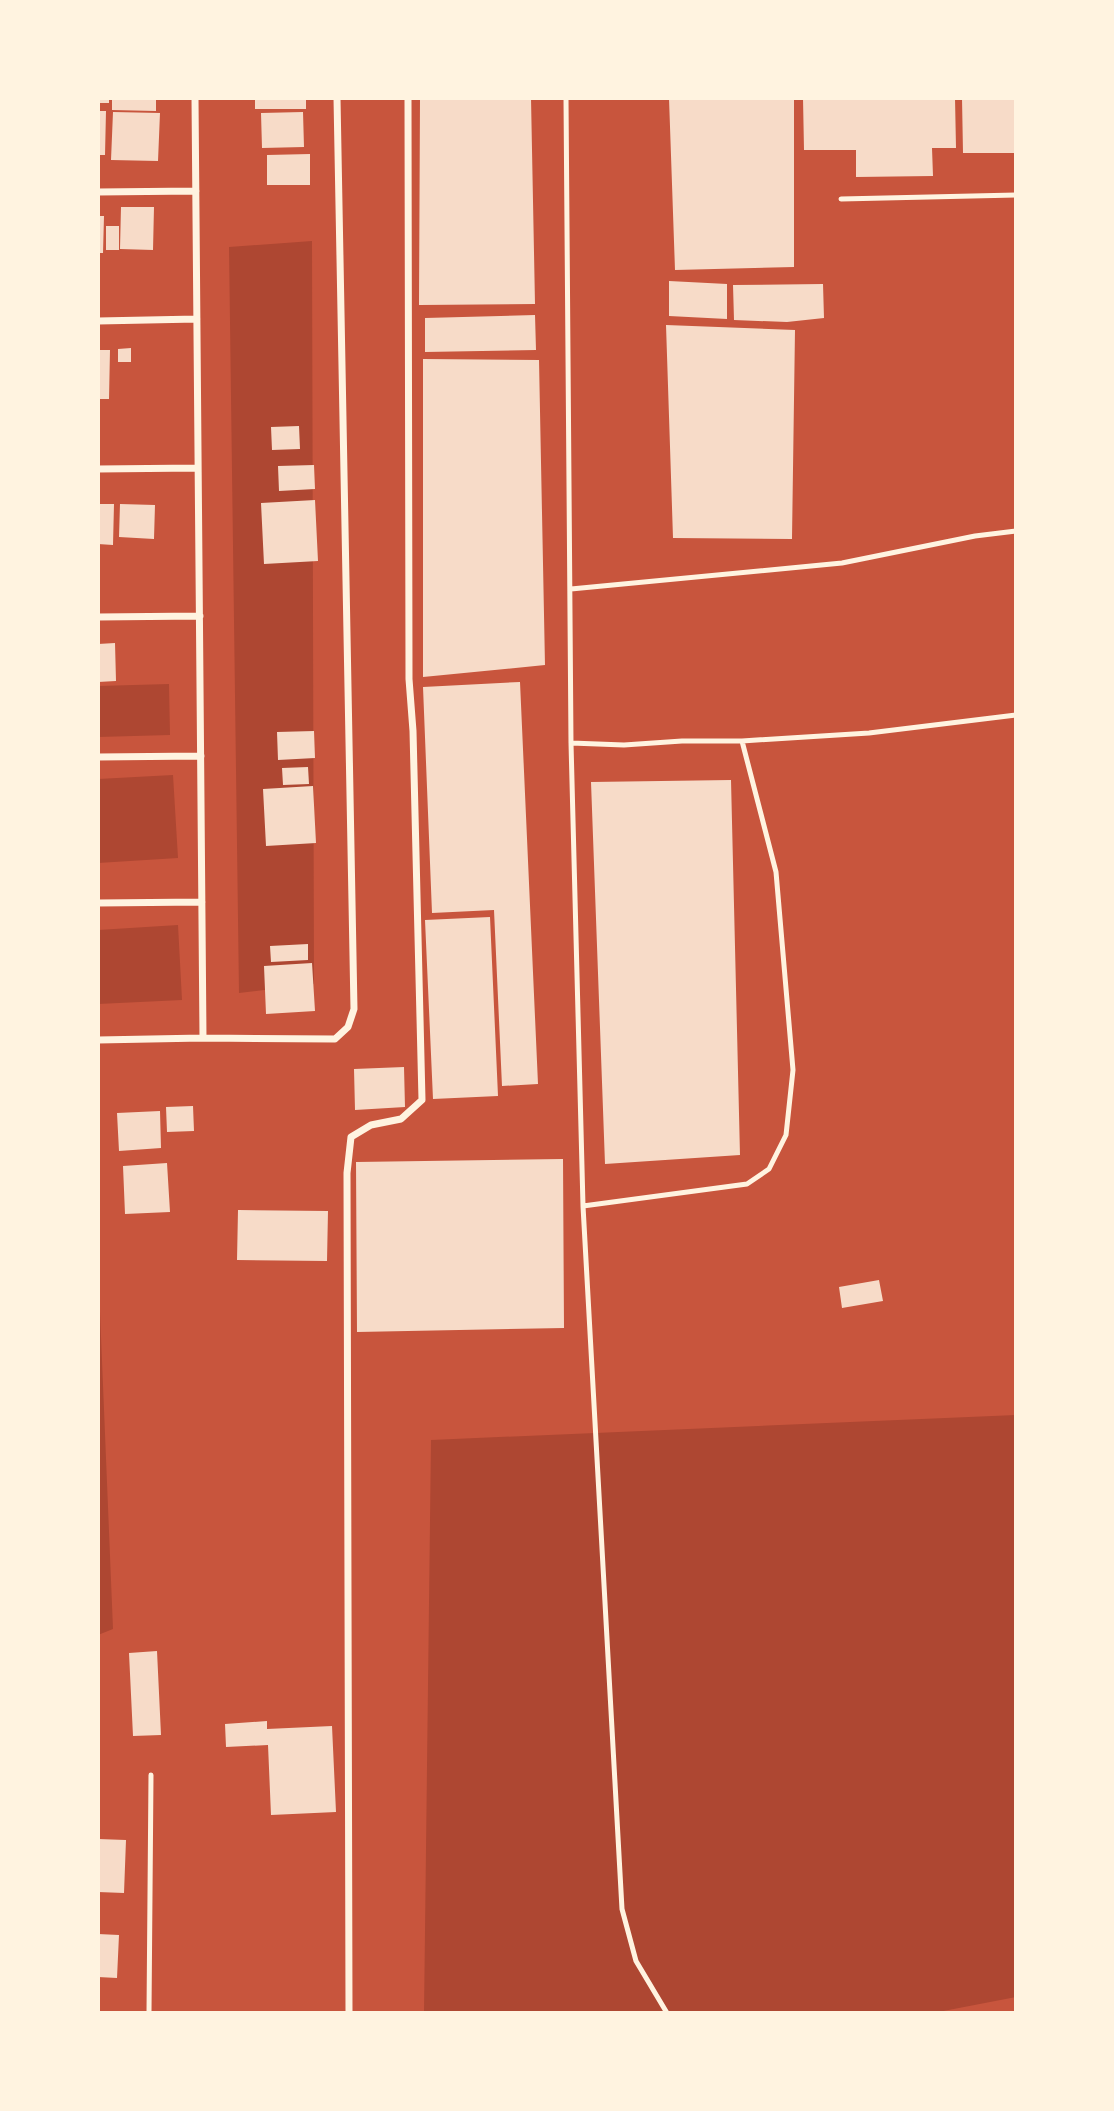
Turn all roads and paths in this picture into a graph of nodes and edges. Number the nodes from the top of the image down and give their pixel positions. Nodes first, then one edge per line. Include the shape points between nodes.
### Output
1 (195, 98) edge
2 (337, 98) edge
3 (408, 98) edge
4 (566, 98) edge
5 (196, 191) junction
6 (98, 192) edge
7 (1016, 195) edge
8 (841, 199) dead end
9 (197, 319) junction
10 (98, 321) edge
11 (198, 468) junction
12 (98, 470) edge
13 (1016, 531) edge
14 (571, 589) junction
15 (200, 616) junction
16 (98, 617) edge
17 (1016, 715) edge
18 (742, 741) junction
19 (571, 743) junction
20 (201, 755) junction
21 (98, 757) edge
22 (202, 902) junction
23 (98, 903) edge
24 (203, 1038) junction
25 (98, 1040) edge
26 (583, 1206) junction
27 (151, 1775) dead end
28 (149, 2013) edge
29 (349, 2013) edge
30 (667, 2013) edge

1 - 5 street
2 - 24 street via 354,1009 348,1027 335,1039
3 - 29 street via 409,680 422,1100 401,1119 371,1125 351,1137 347,1173
4 - 14 lane
5 - 6 street
5 - 9 street
7 - 8 lane
9 - 10 street
9 - 11 street
11 - 12 street
11 - 15 street
13 - 14 lane via 842,563
14 - 19 lane
15 - 16 street
15 - 20 street
17 - 18 lane via 869,733
18 - 19 lane
18 - 26 lane via 776,872 793,1070 786,1135 769,1169 747,1184
19 - 26 lane
20 - 21 street
20 - 22 street
22 - 23 street
22 - 24 street
24 - 25 street
26 - 30 lane via 622,1909 636,1961
27 - 28 lane

